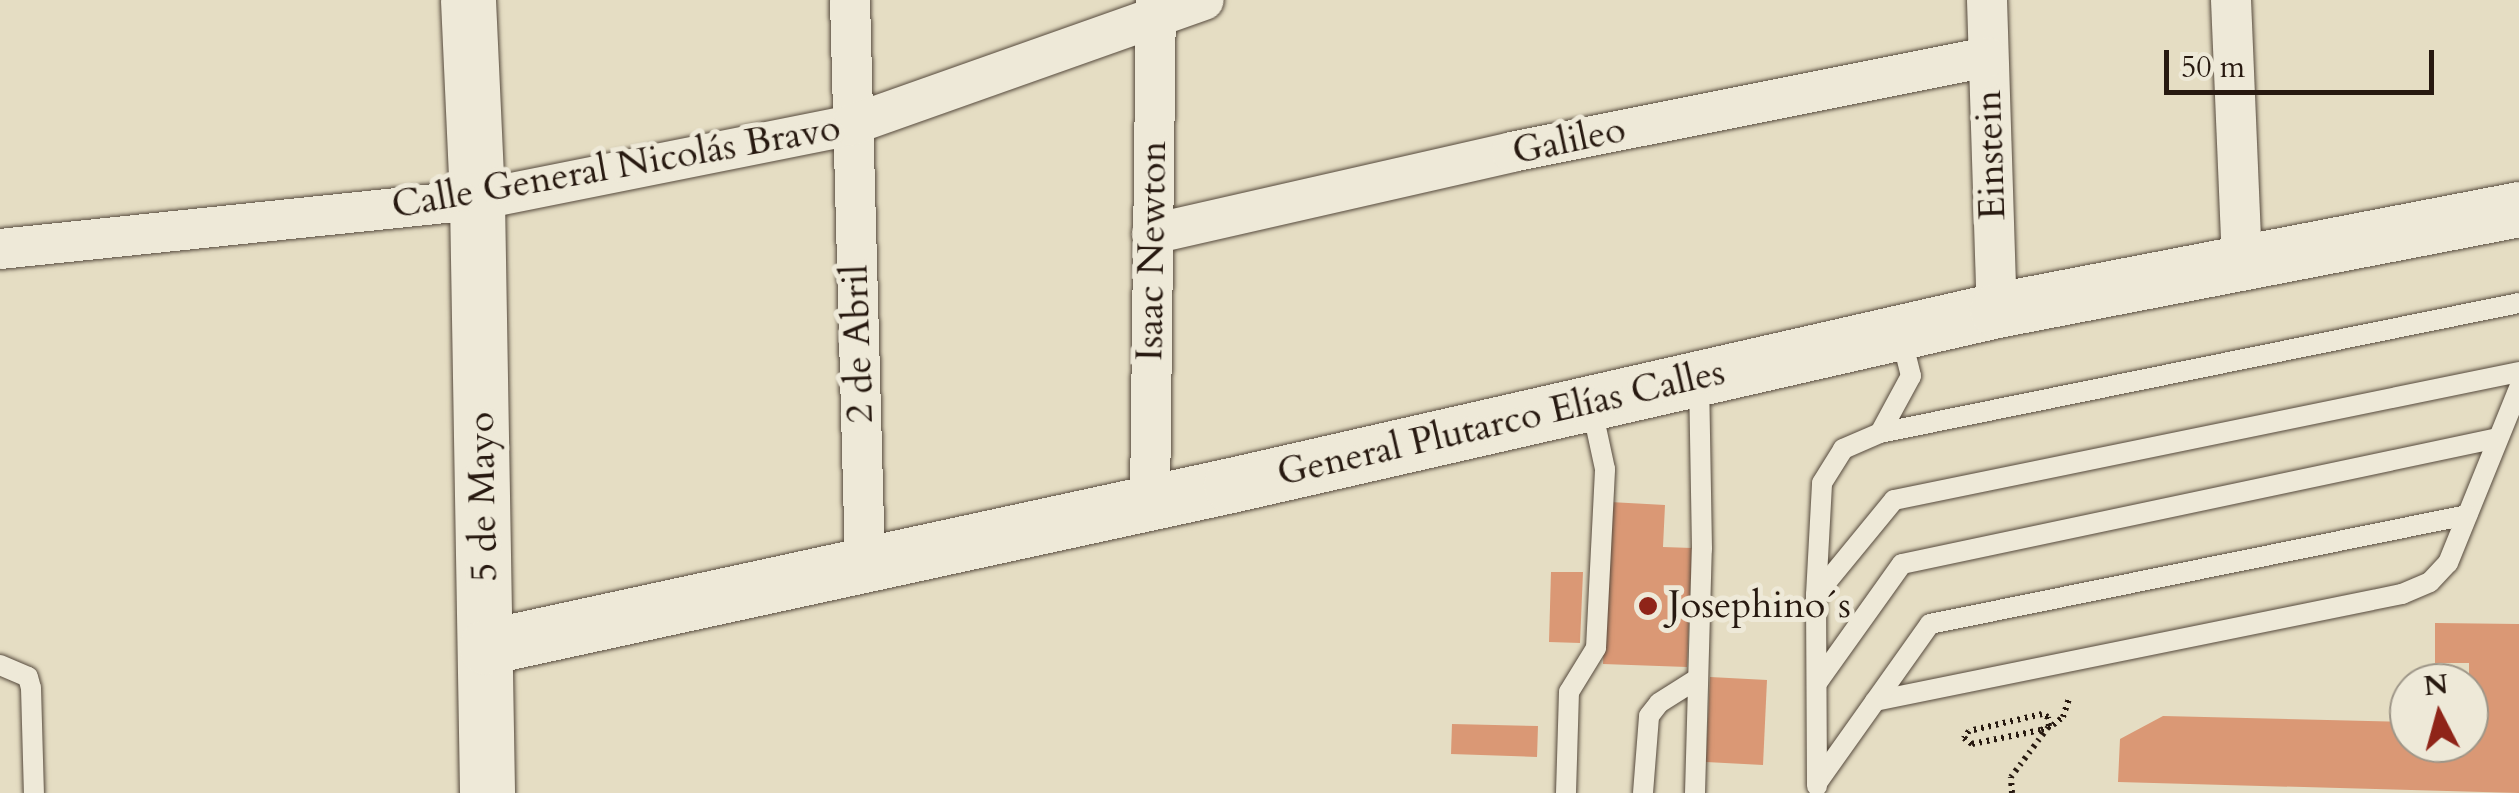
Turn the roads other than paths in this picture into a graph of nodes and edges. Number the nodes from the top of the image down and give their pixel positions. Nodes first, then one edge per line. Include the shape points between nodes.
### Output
1 (468, 0) edge
2 (850, 0) edge
3 (1204, 0) edge
4 (1987, 0) edge
5 (2230, 0) edge
6 (1156, 9) edge
7 (1987, 57) junction
8 (852, 125) junction
9 (477, 200) junction
10 (2519, 209) edge
11 (1152, 234) junction
12 (0, 250) edge
13 (2242, 262) junction
14 (2519, 303) edge
15 (1997, 310) junction
16 (1900, 332) junction
17 (2519, 372) edge
18 (1699, 377) junction
19 (2519, 388) edge
20 (1591, 402) junction
21 (1880, 433) junction
22 (2498, 438) junction
23 (1150, 502) junction
24 (2467, 515) junction
25 (865, 563) junction
26 (1816, 595) junction
27 (486, 647) junction
28 (0, 665) edge
29 (1697, 679) junction
30 (1817, 683) junction
31 (1875, 701) junction
32 (1817, 788) edge
33 (34, 793) edge
34 (488, 793) edge
35 (1566, 793) edge
36 (1643, 793) edge
37 (1695, 793) edge

1 - 9 street, 5 de Mayo
2 - 8 street, 2 de Abril
3 - 6 street, Calle General Nicolás Bravo
4 - 7 street, Einstein
5 - 13 street
6 - 8 street, Calle General Nicolás Bravo
6 - 11 street, Isaac Newton
7 - 11 street, Galileo via 1512,152
7 - 15 street, Einstein
8 - 9 street, Calle General Nicolás Bravo
8 - 25 street, 2 de Abril
9 - 12 street, Calle General Nicolás Bravo
9 - 27 street, 5 de Mayo
10 - 13 street, General Plutarco Elías Calles
11 - 23 street, Isaac Newton
13 - 15 street, General Plutarco Elías Calles
14 - 21 lane
15 - 16 street, General Plutarco Elías Calles
16 - 18 street, General Plutarco Elías Calles
16 - 21 lane via 1911,376
17 - 26 lane via 1894,500
18 - 20 street, General Plutarco Elías Calles
18 - 29 lane
19 - 22 lane
20 - 23 street, General Plutarco Elías Calles
20 - 35 lane via 1605,469 1596,648 1569,692
21 - 26 lane via 1844,449 1822,483
22 - 24 lane
22 - 30 lane via 1902,564
23 - 25 street, General Plutarco Elías Calles
24 - 31 lane via 1930,624
24 - 31 lane via 2448,562 2430,582 2402,594
25 - 27 street, General Plutarco Elías Calles
26 - 30 lane
27 - 34 street, 5 de Mayo
28 - 33 lane via 28,677 34,698
29 - 36 lane via 1649,716
29 - 37 lane
30 - 32 lane
31 - 32 lane

